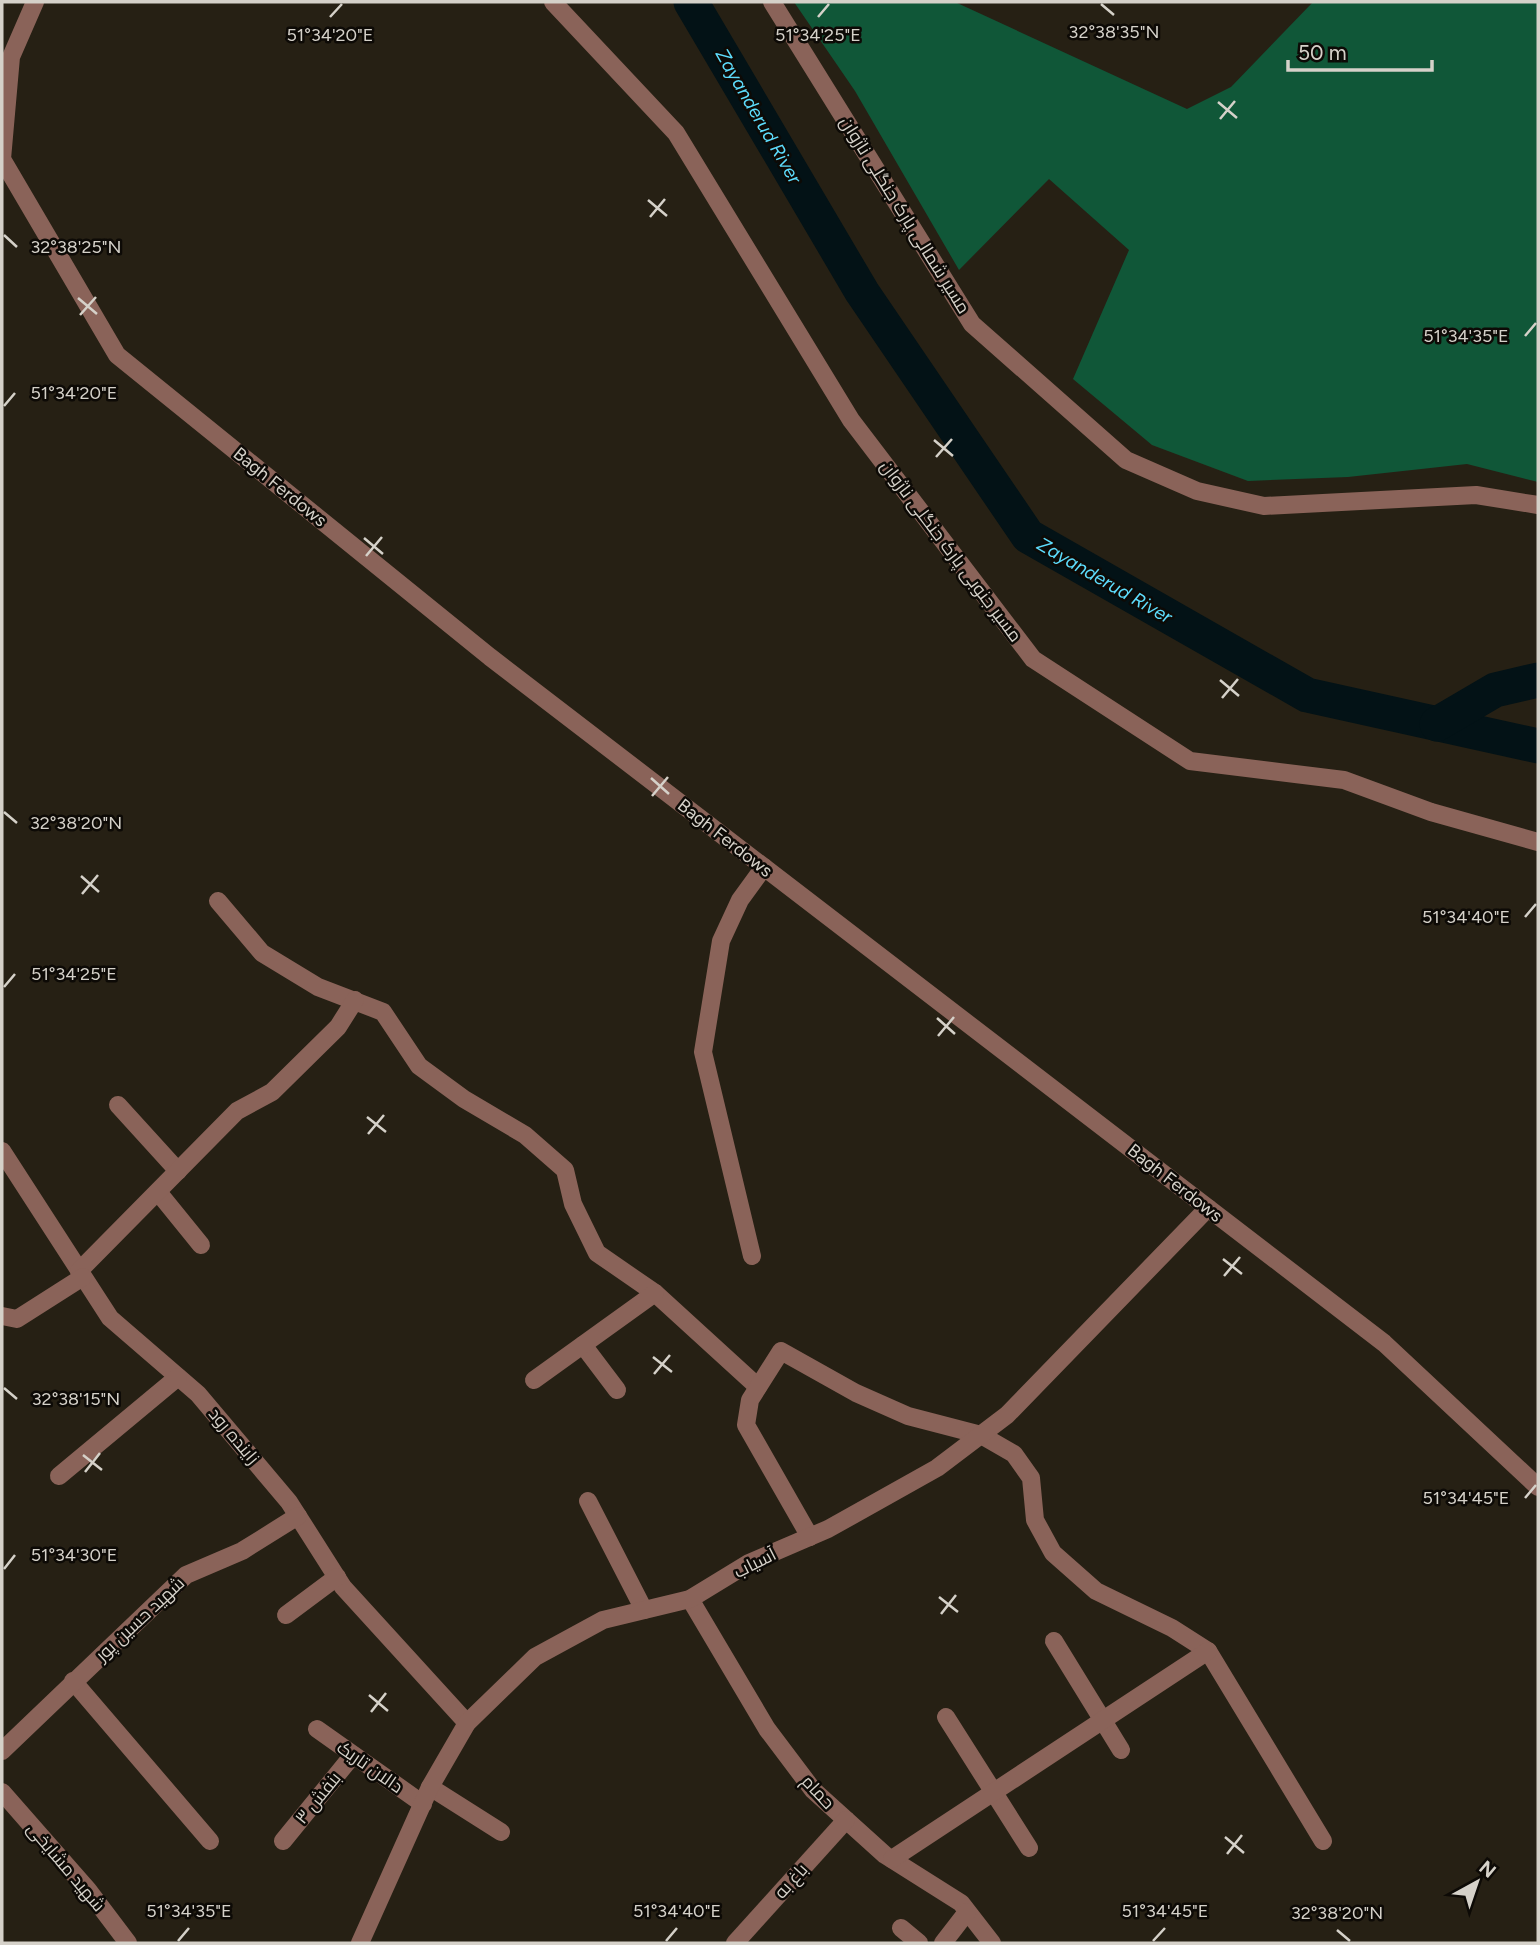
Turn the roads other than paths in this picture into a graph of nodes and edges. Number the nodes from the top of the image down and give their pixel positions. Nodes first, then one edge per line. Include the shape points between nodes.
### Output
1 (35, 2) edge
2 (553, 2) edge
3 (772, 2) edge
4 (1538, 505) edge
5 (1538, 842) edge
6 (764, 867) junction
7 (218, 901) dead end
8 (355, 1000) junction
9 (118, 1105) dead end
10 (2, 1151) edge
11 (178, 1171) junction
12 (158, 1192) junction
13 (1208, 1208) junction
14 (201, 1245) dead end
15 (752, 1256) dead end
16 (81, 1274) junction
17 (655, 1293) junction
18 (2, 1316) edge
19 (583, 1345) junction
20 (178, 1377) junction
21 (534, 1380) dead end
22 (758, 1387) junction
23 (617, 1390) dead end
24 (981, 1435) junction
25 (59, 1476) dead end
26 (1538, 1487) edge
27 (588, 1501) dead end
28 (298, 1516) junction
29 (810, 1537) junction
30 (337, 1577) junction
31 (690, 1599) junction
32 (644, 1610) junction
33 (286, 1615) dead end
34 (1054, 1642) dead end
35 (1208, 1651) junction
36 (73, 1681) junction
37 (946, 1717) dead end
38 (1103, 1722) junction
39 (467, 1723) junction
40 (317, 1729) dead end
41 (1121, 1750) dead end
42 (2, 1751) edge
43 (353, 1755) junction
44 (430, 1787) junction
45 (2, 1792) edge
46 (993, 1794) junction
47 (423, 1804) junction
48 (846, 1820) junction
49 (501, 1832) dead end
50 (209, 1841) dead end
51 (283, 1841) dead end
52 (1323, 1841) dead end
53 (1028, 1848) dead end
54 (892, 1859) junction
55 (967, 1912) junction
56 (901, 1928) dead end
57 (128, 1943) edge
58 (360, 1943) edge
59 (735, 1943) edge
60 (919, 1943) edge
61 (943, 1943) edge
62 (992, 1943) edge

1 - 6 street, Bagh Ferdows via 11,57 2,159 117,355 490,657
2 - 5 street, مسیر جنوبی پارک جنگلی ناژوان via 676,133 851,420 1034,659 1190,761 1344,780 1431,813
3 - 4 street, مسیر شمالی پارک جنگلی ناژوان via 972,324 1126,460 1197,491 1264,506 1476,495
6 - 13 street, Bagh Ferdows
6 - 15 street via 735,909 721,941 703,1052
7 - 8 street via 262,953 318,987
8 - 11 street via 338,1027 272,1092 237,1111
8 - 17 street via 383,1012 419,1066 525,1135 565,1170 573,1204 597,1253
9 - 11 street
10 - 16 street, زاینده رود
11 - 12 street
12 - 14 street
12 - 16 street
13 - 24 street, آسیاب via 1007,1415
13 - 26 street, Bagh Ferdows via 1384,1343
16 - 18 street via 17,1318
16 - 20 street, زاینده رود via 110,1318
17 - 19 street
17 - 22 street
19 - 21 street
19 - 23 street
20 - 25 street
20 - 28 street, زاینده رود via 198,1394
22 - 24 street via 781,1352 908,1416
22 - 29 street via 750,1400 746,1425
24 - 29 street, آسیاب via 937,1468
24 - 35 street via 1014,1454 1031,1478 1035,1520 1053,1553 1096,1591
27 - 32 street
28 - 30 street, زاینده رود
28 - 36 street, شهید حسین پور via 242,1550 186,1574
29 - 31 street, آسیاب via 749,1563
30 - 33 street
30 - 39 street, زاینده رود
31 - 32 street, آسیاب
31 - 48 street, حمام via 768,1729 813,1790
32 - 39 street, آسیاب via 603,1620 535,1657
34 - 38 street
35 - 38 street
35 - 52 street
36 - 42 street, شهید حسین پور
36 - 50 street
37 - 46 street
38 - 41 street
38 - 46 street
39 - 44 street, آسیاب
40 - 43 street, دالان تاریک
43 - 47 street, دالان تاریک
43 - 51 street, بنفش ۳
44 - 47 street, آسیاب
44 - 49 street
45 - 57 street, شهید مشایخی
46 - 53 street
46 - 54 street
47 - 58 street, آسیاب
48 - 54 street, حمام
48 - 59 street, باغ به
54 - 55 street, حمام via 961,1903
55 - 61 street
55 - 62 street, حمام
56 - 60 street

